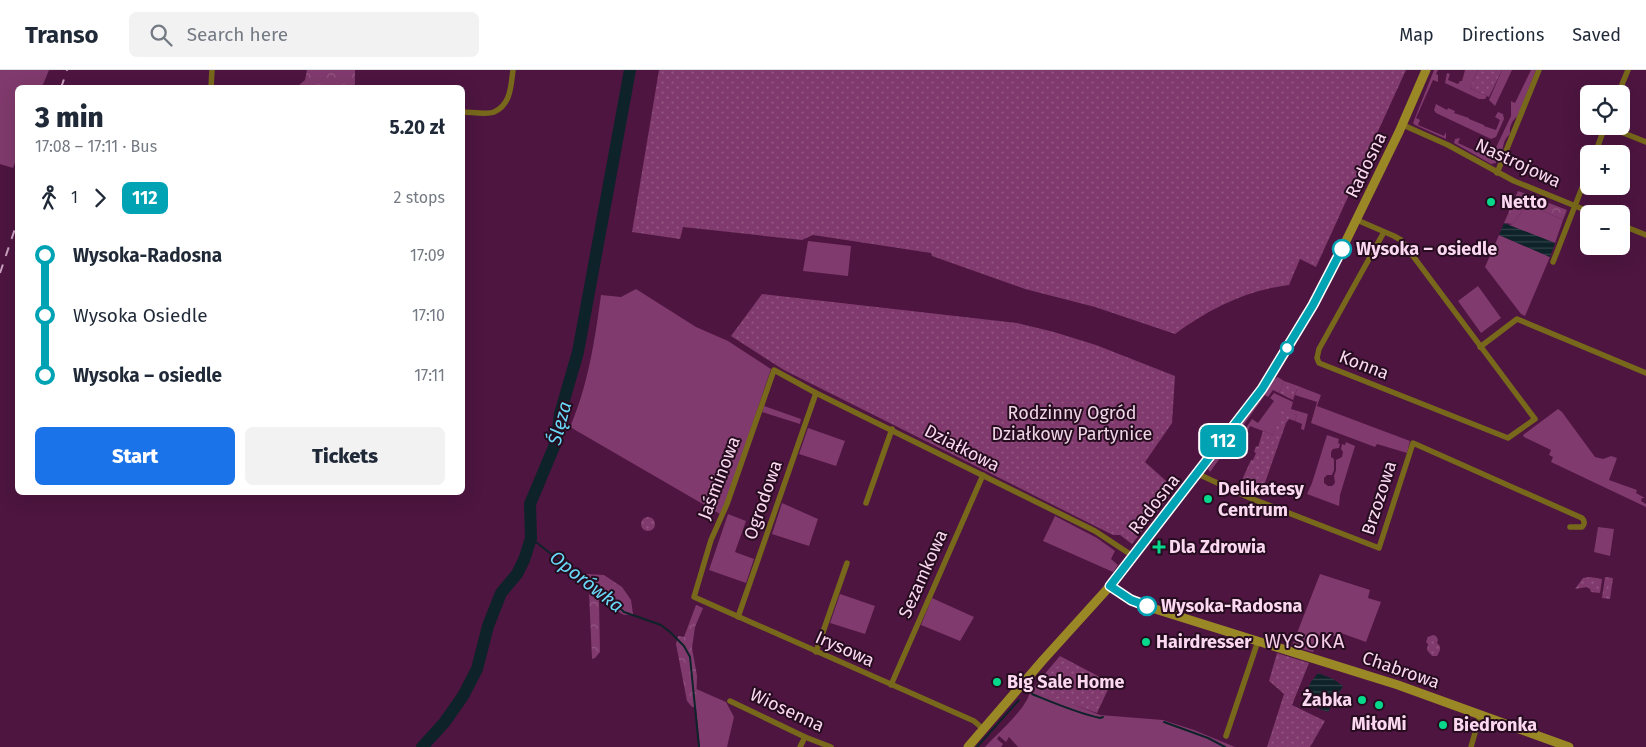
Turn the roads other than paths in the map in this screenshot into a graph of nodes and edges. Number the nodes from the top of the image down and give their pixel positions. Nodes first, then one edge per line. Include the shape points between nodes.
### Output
1 (212, 70) edge
2 (512, 70) edge
3 (1426, 70) edge
4 (1539, 70) edge
5 (1628, 70) edge
6 (211, 85) edge
7 (1622, 85) edge
8 (465, 112) edge
9 (1403, 124) junction
10 (1628, 135) edge
11 (1646, 142) edge
12 (1497, 173) junction
13 (1580, 191) edge
14 (1574, 205) junction
15 (1580, 208) edge
16 (1357, 220) junction
17 (1630, 229) edge
18 (1384, 232) junction
19 (1646, 235) edge
20 (1553, 262) dead end
21 (1480, 347) junction
22 (774, 370) joint
23 (1646, 373) edge
24 (816, 393) junction
25 (892, 429) junction
26 (1198, 474) junction
27 (982, 475) junction
28 (866, 503) dead end
29 (1570, 527) dead end
30 (1133, 556) junction
31 (847, 563) dead end
32 (1110, 586) junction
33 (694, 597) joint
34 (738, 617) junction
35 (1258, 641) junction
36 (816, 652) junction
37 (891, 685) junction
38 (730, 701) dead end
39 (1480, 715) junction
40 (983, 729) junction
41 (1226, 736) dead end
42 (805, 737) junction
43 (800, 747) edge
44 (831, 747) edge
45 (968, 747) edge
46 (1471, 747) edge
47 (1569, 747) edge

1 - 6 street
2 - 8 street via 511,93 504,105 494,112
3 - 9 street, Radosna
4 - 12 street
5 - 7 street
9 - 12 street, Nastrojowa
9 - 16 street, Radosna
10 - 11 street
12 - 14 street, Nastrojowa
13 - 14 street
14 - 15 street, Nastrojowa
14 - 20 street
16 - 18 street
16 - 26 street, Radosna via 1327,280 1270,376
17 - 19 street
18 - 21 street via 1401,240
18 - 21 street, Konna via 1322,344 1317,358 1319,363 1508,438 1535,419
21 - 23 street via 1517,319
22 - 24 street, Działkowa
22 - 33 street, Jaśminowa via 711,540
24 - 25 street, Działkowa
24 - 34 street, Ogrodowa
25 - 27 street, Działkowa
25 - 28 street
26 - 29 street, Brzozowa via 1250,498 1379,548 1413,443 1584,521 1582,528
26 - 30 street, Radosna
27 - 30 street, Działkowa via 1095,531
27 - 37 street, Sezamkowa
30 - 32 street, Radosna
31 - 36 street
32 - 35 street, Chabrowa via 1131,600 1155,609
32 - 40 street, Radosna
33 - 34 street, Irysowa
34 - 36 street, Irysowa
35 - 39 street, Chabrowa via 1398,685
35 - 41 street
36 - 37 street, Irysowa
37 - 40 street, Irysowa via 974,721
38 - 42 street, Wiosenna
39 - 46 street
39 - 47 street, Chabrowa
40 - 45 street, Radosna
42 - 43 street
42 - 44 street, Wiosenna

